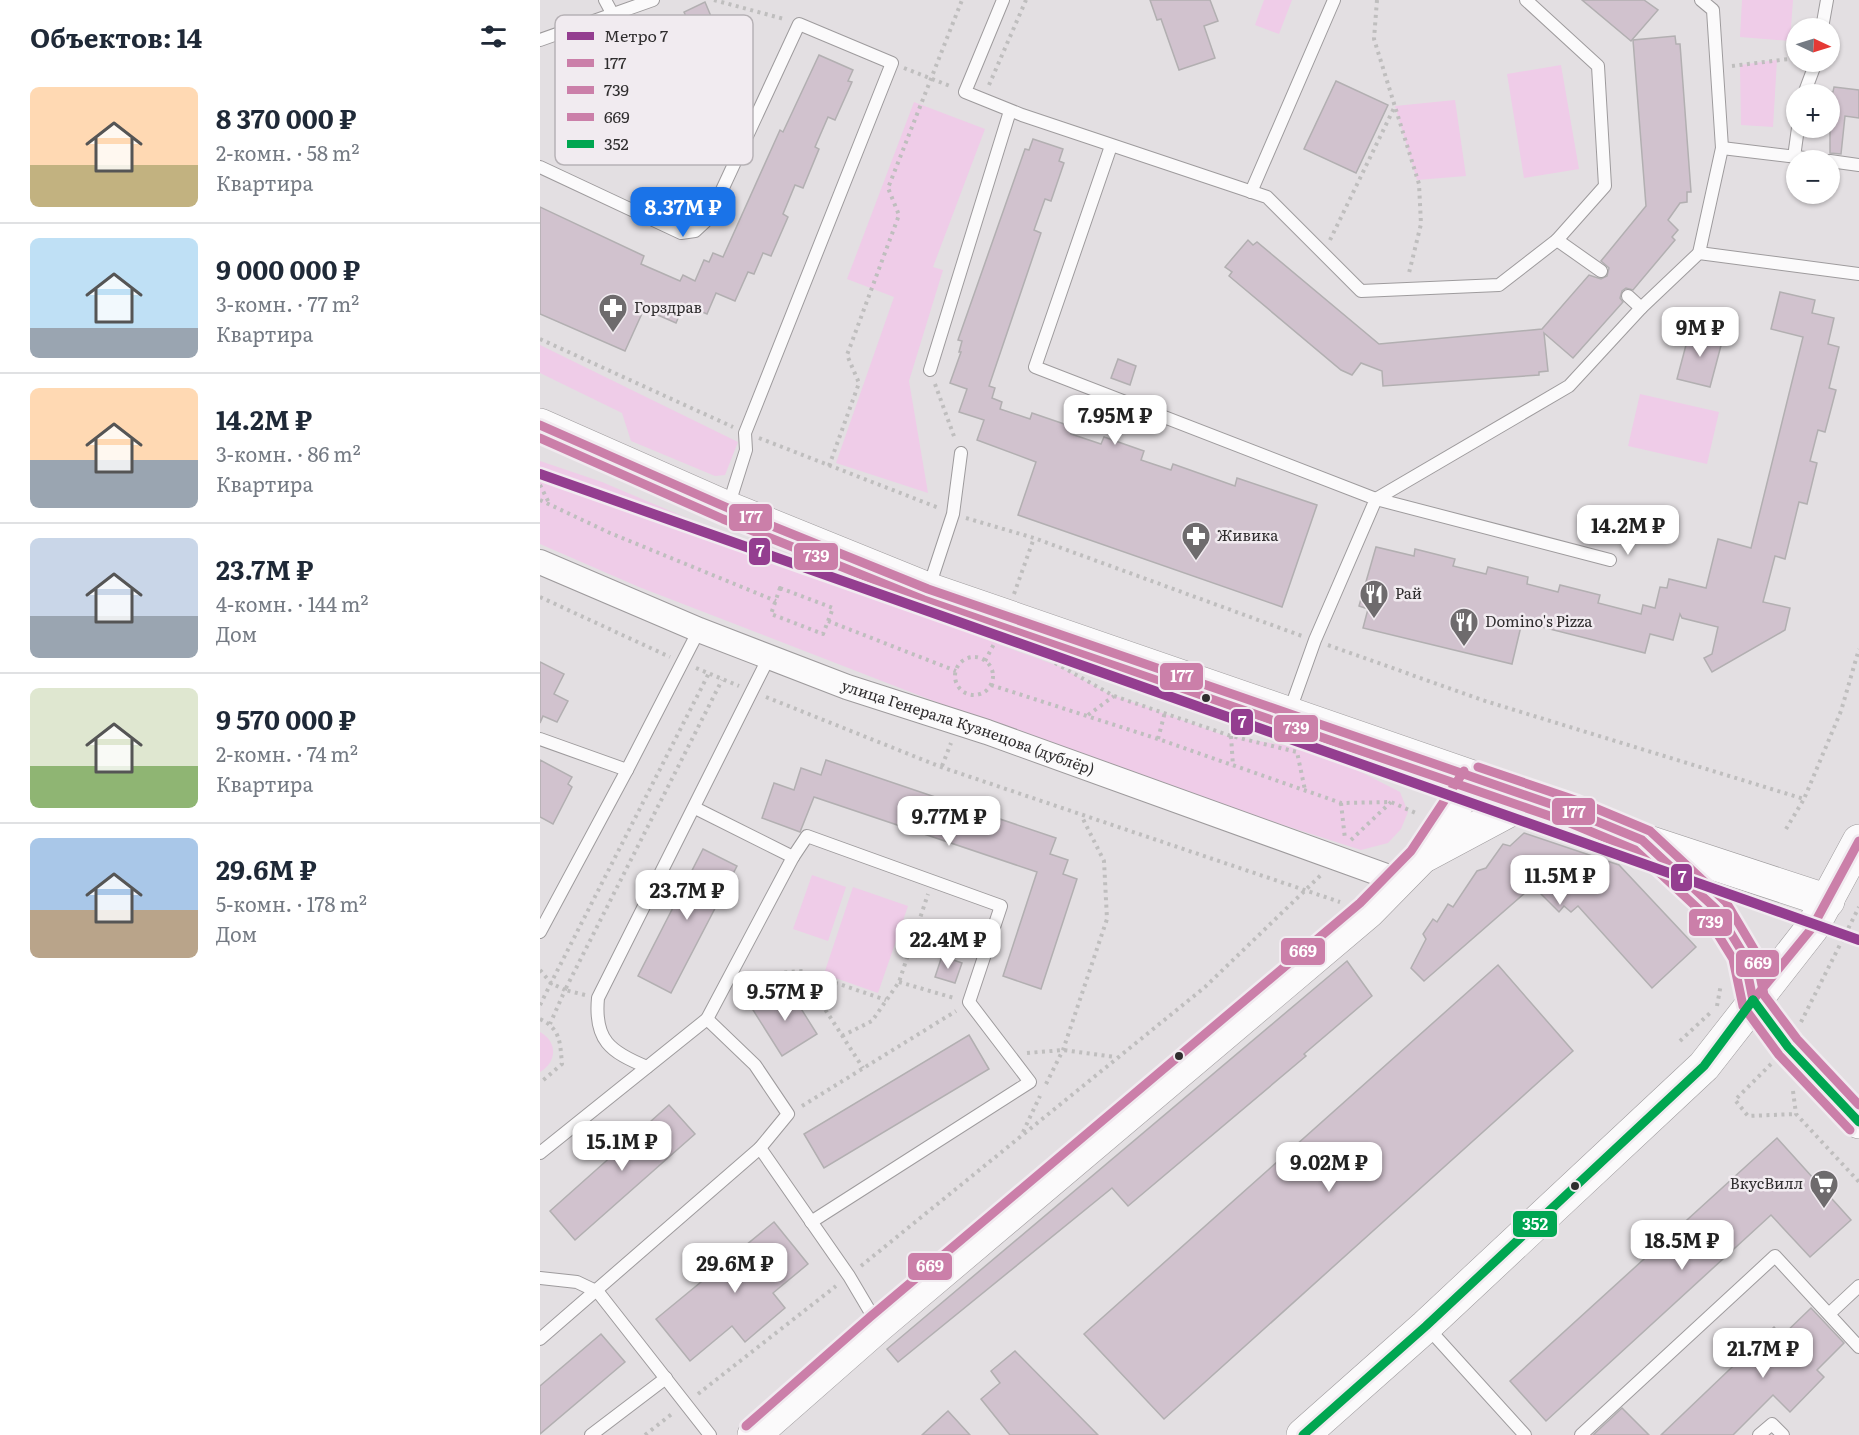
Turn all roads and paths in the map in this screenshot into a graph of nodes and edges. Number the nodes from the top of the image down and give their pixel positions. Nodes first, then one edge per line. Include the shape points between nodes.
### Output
1 (605, 0) edge
2 (653, 0) edge
3 (714, 0) edge
4 (962, 0) edge
5 (1003, 0) edge
6 (1026, 0) edge
7 (1334, 0) edge
8 (1377, 0) edge
9 (1526, 0) edge
10 (1701, 0) edge
11 (1827, 0) edge
12 (731, 3) edge
13 (612, 13) junction
14 (607, 15) edge
15 (1824, 18) edge
16 (799, 24) junction
17 (555, 34) edge
18 (540, 40) edge
19 (1786, 58) edge
20 (892, 63) junction
21 (1716, 68) junction
22 (931, 78) junction
23 (982, 99) junction
24 (1395, 106) junction
25 (1010, 111) junction
26 (753, 123) edge
27 (1111, 146) junction
28 (1722, 148) junction
29 (1786, 156) edge
30 (1840, 163) edge
31 (734, 165) edge
32 (1859, 165) edge
33 (540, 167) edge
34 (1251, 192) junction
35 (1557, 240) junction
36 (1699, 253) junction
37 (1323, 254) junction
38 (1601, 272) dead end
39 (1859, 274) edge
40 (1405, 290) junction
41 (1629, 296) dead end
42 (1641, 308) junction
43 (540, 339) edge
44 (930, 370) joint
45 (540, 426) edge
46 (745, 433) junction
47 (961, 453) joint
48 (829, 466) junction
49 (540, 485) edge
50 (1376, 499) junction
51 (540, 500) edge
52 (550, 505) junction
53 (728, 508) junction
54 (953, 514) junction
55 (1610, 560) dead end
56 (540, 562) edge
57 (928, 588) junction
58 (540, 597) edge
59 (776, 601) junction
60 (828, 621) junction
61 (699, 630) junction
62 (995, 640) dead end
63 (1315, 640) junction
64 (1006, 644) dead end
65 (1859, 649) edge
66 (769, 657) junction
67 (1048, 660) dead end
68 (680, 662) junction
69 (956, 671) junction
70 (709, 674) junction
71 (722, 680) junction
72 (991, 685) junction
73 (752, 691) junction
74 (1114, 696) junction
75 (1166, 712) junction
76 (1288, 714) junction
77 (1088, 715) junction
78 (1231, 736) junction
79 (540, 738) edge
80 (1158, 738) junction
81 (1434, 764) junction
82 (1233, 766) junction
83 (627, 771) junction
84 (1474, 778) junction
85 (1305, 791) junction
86 (1804, 799) junction
87 (1545, 802) junction
88 (1341, 803) junction
89 (695, 808) junction
90 (1081, 816) junction
91 (1786, 829) dead end
92 (1642, 840) junction
93 (1859, 841) edge
94 (793, 857) junction
95 (1338, 859) junction
96 (1410, 870) junction
97 (932, 881) junction
98 (1305, 889) junction
99 (1844, 904) edge
100 (1368, 912) junction
101 (540, 932) edge
102 (540, 970) edge
103 (801, 972) junction
104 (1723, 976) dead end
105 (728, 978) junction
106 (899, 982) junction
107 (551, 983) junction
108 (565, 990) junction
109 (598, 998) junction
110 (886, 1000) junction
111 (1753, 1000) junction
112 (969, 1002) junction
113 (540, 1005) edge
114 (540, 1019) edge
115 (707, 1019) junction
116 (550, 1024) junction
117 (842, 1036) junction
118 (1680, 1041) dead end
119 (1788, 1047) junction
120 (1063, 1050) junction
121 (1009, 1055) junction
122 (1116, 1057) junction
123 (647, 1067) junction
124 (863, 1068) junction
125 (540, 1083) edge
126 (788, 1114) junction
127 (1796, 1114) junction
128 (1859, 1122) edge
129 (1022, 1134) junction
130 (760, 1148) junction
131 (540, 1153) edge
132 (1859, 1182) edge
133 (811, 1222) junction
134 (849, 1276) junction
135 (540, 1278) edge
136 (1859, 1286) edge
137 (598, 1292) junction
138 (1828, 1314) junction
139 (878, 1326) junction
140 (1426, 1326) junction
141 (540, 1339) edge
142 (1859, 1347) edge
143 (666, 1378) junction
144 (686, 1403) junction
145 (591, 1435) edge
146 (645, 1435) edge
147 (710, 1435) edge
148 (754, 1435) edge
149 (1303, 1435) edge
150 (1525, 1435) edge
151 (1581, 1435) edge
152 (1759, 1435) edge
153 (1783, 1435) edge

1 - 13 lane
2 - 13 lane
3 - 12 path
4 - 22 path
5 - 23 lane via 965,92
6 - 23 path
7 - 34 lane
8 - 24 path via 1374,39
9 - 35 lane via 1598,66 1605,186
10 - 21 lane via 1713,10
11 - 15 lane
12 - 16 path
13 - 14 lane
16 - 20 lane
16 - 26 lane
17 - 18 lane
19 - 21 path
20 - 22 path
20 - 46 lane
21 - 28 lane
22 - 48 path via 888,188 899,215 848,356 859,383
23 - 25 lane
24 - 37 path
24 - 40 path via 1419,184 1421,224
25 - 27 lane
25 - 44 lane
27 - 34 lane
27 - 50 lane via 1035,367
28 - 29 lane
28 - 36 lane
30 - 32 lane
31 - 33 lane via 709,218 695,231 681,233
34 - 37 lane via 1267,198
35 - 38 lane
35 - 40 lane via 1499,285
36 - 39 lane
36 - 42 lane
37 - 40 lane via 1361,291
41 - 42 lane
42 - 50 lane via 1569,387
43 - 46 path
44 - 47 path
45 - 53 main road
46 - 48 path
46 - 53 lane via 746,450
47 - 54 lane
48 - 54 path
49 - 52 path
50 - 55 lane
50 - 63 lane
51 - 52 path
52 - 59 path
53 - 57 main road
54 - 57 lane
54 - 63 path via 1034,538
56 - 61 street, улица Генерала Кузнецова (дублёр)
57 - 76 main road
58 - 68 path
59 - 60 path via 771,614 823,634
59 - 60 path via 780,588 833,608
60 - 69 path
61 - 66 street, улица Генерала Кузнецова (дублёр)
61 - 68 lane
62 - 64 path
63 - 76 lane
63 - 86 path via 1482,700
65 - 86 path via 1841,711
66 - 73 lane
66 - 95 street, улица Генерала Кузнецова (дублёр)
67 - 74 path
68 - 70 path
68 - 83 lane
69 - 72 path via 958,685 969,694 982,693
69 - 72 path via 969,658 980,658 991,668
70 - 71 path
70 - 107 path
71 - 73 path
71 - 108 path
72 - 77 path
73 - 89 lane
73 - 90 path via 941,767
74 - 75 path
74 - 77 path
75 - 78 path
75 - 80 path
76 - 81 main road
77 - 80 path
78 - 82 path
78 - 85 path via 1298,752
79 - 83 lane
80 - 82 path
81 - 84 main road
81 - 96 main road via 1436,803
82 - 85 path
83 - 101 lane
84 - 87 main road
84 - 96 main road
85 - 88 path
86 - 91 path
87 - 92 main road
87 - 96 main road via 1512,809
88 - 88 path via 1371,802 1391,802 1345,846
89 - 94 lane
89 - 109 lane
90 - 98 path
90 - 120 path via 1104,861 1107,919
92 - 99 main road
92 - 111 main road via 1716,909 1744,955
93 - 99 main road
94 - 97 lane via 807,836
94 - 105 lane
95 - 96 street, улица Генерала Кузнецова (дублёр)
95 - 98 path
96 - 100 main road
97 - 106 path
97 - 112 lane via 1001,906
98 - 100 path
98 - 122 path via 1205,987
99 - 111 main road via 1812,928
99 - 119 path
100 - 139 main road
102 - 107 path
103 - 105 path
103 - 110 path
103 - 117 path
104 - 118 path via 1718,1005
105 - 115 lane
106 - 110 path
106 - 112 path
107 - 108 path
107 - 113 path
108 - 109 path
108 - 116 path
109 - 123 lane via 596,1017 601,1035 619,1056
110 - 117 path via 872,1021
111 - 119 main road
111 - 140 main road via 1704,1066
112 - 121 lane
112 - 124 path
114 - 116 path
115 - 123 lane
115 - 126 lane via 755,1065
116 - 125 path via 560,1036 562,1064
117 - 124 path
119 - 127 path
119 - 127 path via 1735,1100 1748,1116
119 - 128 main road
120 - 121 path
120 - 122 path
120 - 129 path
121 - 133 lane via 1030,1082
122 - 129 path
123 - 131 lane
124 - 126 path
126 - 130 lane
127 - 132 path
129 - 134 path
130 - 133 lane
130 - 137 lane
133 - 134 lane
134 - 139 lane
134 - 144 path
135 - 137 lane via 577,1282
136 - 138 lane
137 - 141 lane
137 - 143 lane
138 - 142 lane
138 - 151 lane via 1775,1256
139 - 148 main road
140 - 149 main road
140 - 150 lane
143 - 144 lane
143 - 145 lane
144 - 146 path
144 - 147 lane
152 - 153 lane via 1772,1424

